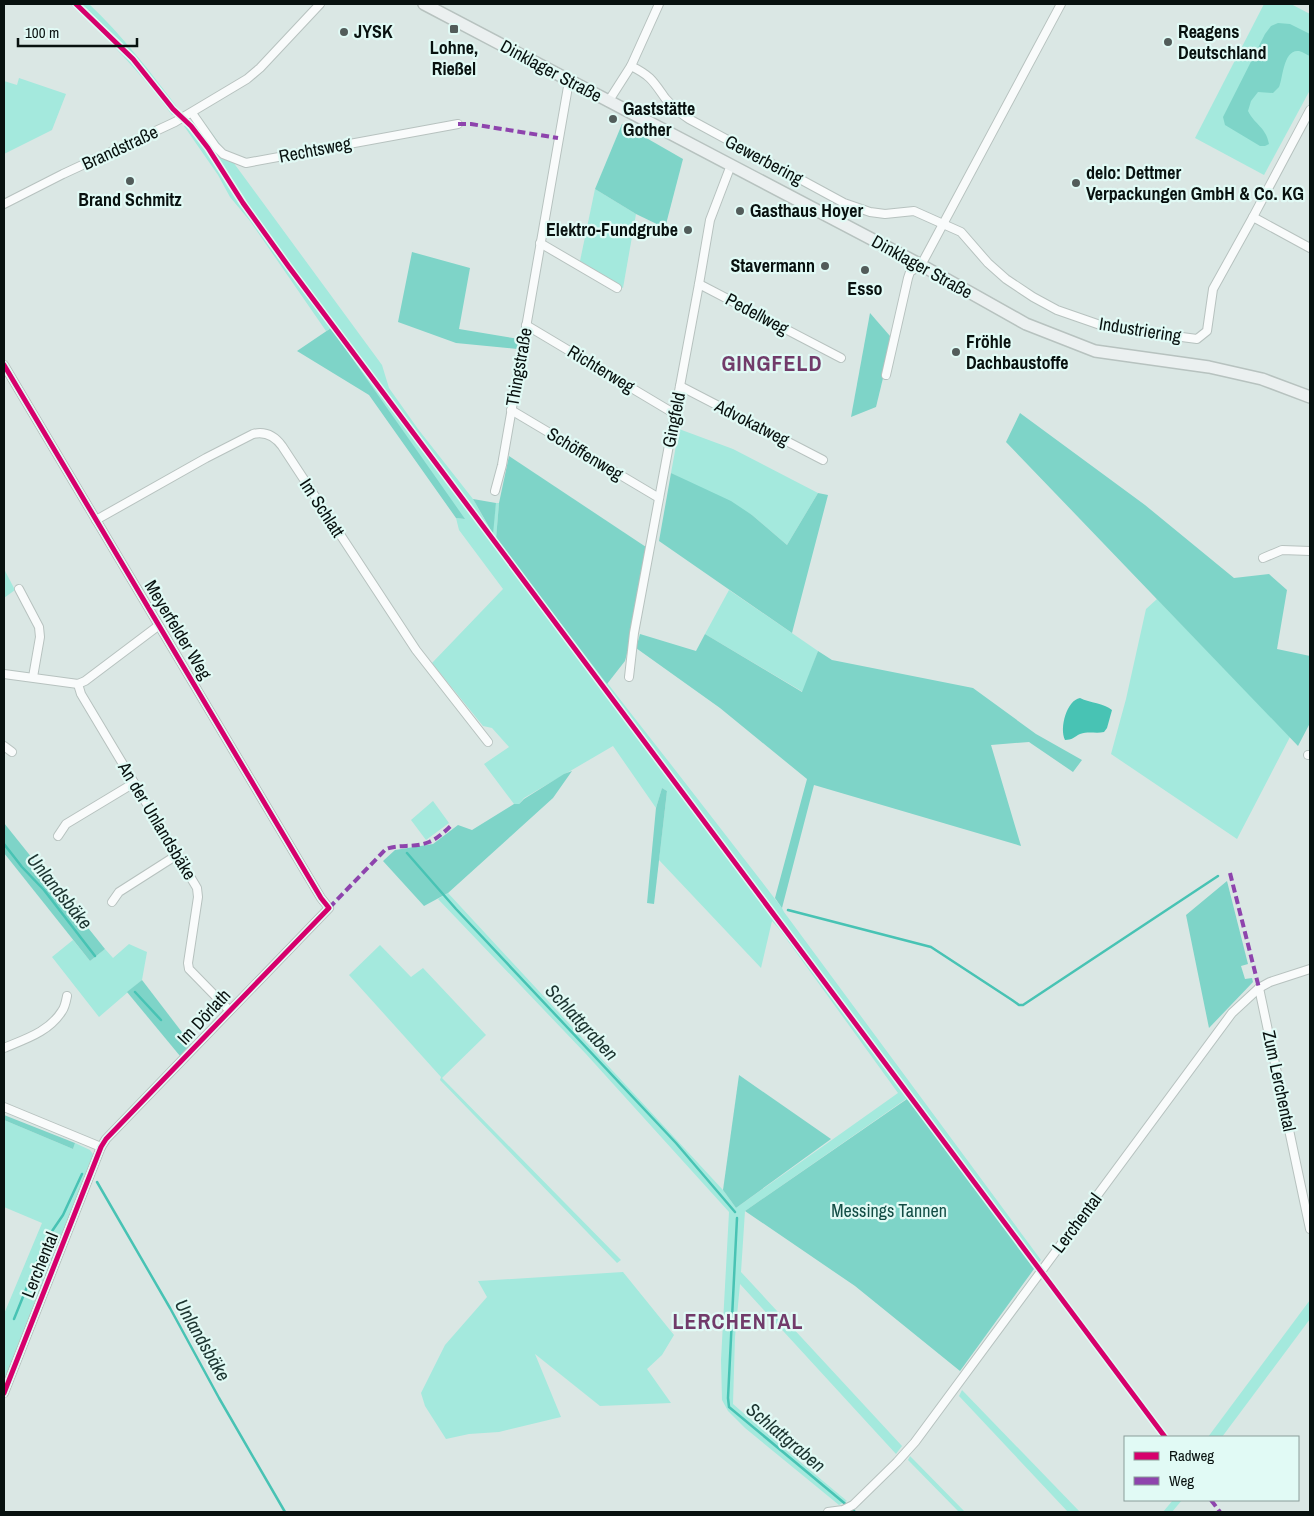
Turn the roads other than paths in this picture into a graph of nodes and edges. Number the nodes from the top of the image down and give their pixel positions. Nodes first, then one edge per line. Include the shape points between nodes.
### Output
1 (320, 4) edge
2 (424, 4) edge
3 (659, 4) edge
4 (1061, 4) edge
5 (631, 66) junction
6 (569, 81) junction
7 (608, 102) junction
8 (1310, 110) edge
9 (192, 113) junction
10 (458, 124) dead end
11 (731, 165) junction
12 (4, 204) edge
13 (1253, 217) junction
14 (944, 224) junction
15 (540, 242) junction
16 (1310, 248) edge
17 (921, 264) junction
18 (699, 284) junction
19 (616, 288) dead end
20 (526, 325) junction
21 (841, 358) dead end
22 (4, 365) edge
23 (886, 375) dead end
24 (680, 386) junction
25 (1310, 397) edge
26 (511, 410) junction
27 (675, 414) junction
28 (823, 460) dead end
29 (495, 491) dead end
30 (659, 498) junction
31 (96, 520) junction
32 (1310, 551) edge
33 (1263, 558) dead end
34 (19, 589) dead end
35 (158, 626) junction
36 (4, 674) edge
37 (33, 677) junction
38 (629, 677) dead end
39 (78, 684) junction
40 (488, 742) dead end
41 (4, 746) edge
42 (12, 752) dead end
43 (134, 783) junction
44 (58, 836) dead end
45 (177, 856) junction
46 (112, 902) dead end
47 (329, 908) joint
48 (1310, 970) edge
49 (1259, 988) junction
50 (67, 996) dead end
51 (229, 1010) junction
52 (4, 1048) edge
53 (4, 1107) edge
54 (101, 1147) junction
55 (1310, 1229) edge
56 (4, 1393) edge
57 (828, 1512) edge

1 - 9 street, Brandstraße via 260,68
2 - 6 main road, Dinklager Straße
3 - 5 street
4 - 14 street
5 - 7 street
5 - 14 street, Gewerbering via 654,80 675,108 689,119 844,203 885,214 914,211
6 - 7 main road, Dinklager Straße
6 - 15 street, Thingstraße
7 - 11 main road, Dinklager Straße
8 - 13 street, Industriering
9 - 10 street, Rechtsweg via 223,154 246,162
9 - 12 street, Brandstraße
11 - 17 main road, Dinklager Straße
11 - 18 street, Gingfeld via 710,220
13 - 14 street, Industriering via 1213,289 1208,331 1197,339 1106,328 1057,310 1032,298 1006,279 961,232
13 - 16 street
14 - 17 street
15 - 19 street
15 - 20 street, Thingstraße
17 - 23 street via 910,272 908,278
17 - 25 main road, Dinklager Straße via 1026,324 1095,351 1209,367 1262,379
18 - 21 street, Pedellweg
18 - 24 street, Gingfeld
20 - 26 street, Thingstraße
20 - 27 street, Richterweg
22 - 31 street, Meyerfelder Weg
24 - 27 street, Gingfeld
24 - 28 street, Advokatweg
26 - 29 street, Thingstraße
26 - 30 street, Schöffenweg
27 - 30 street, Gingfeld
30 - 38 street, Gingfeld
31 - 35 street, Meyerfelder Weg
31 - 40 street, Im Schlatt via 253,434 271,435 282,446 416,650
32 - 33 street via 1282,550
34 - 37 street via 39,626
35 - 39 street
35 - 47 street, Meyerfelder Weg
36 - 37 street
37 - 39 street
39 - 43 street, An der Unlandsbäke
41 - 42 street
43 - 44 street via 66,824
43 - 45 street, An der Unlandsbäke
45 - 46 street via 120,892
45 - 51 street, An der Unlandsbäke via 198,892 189,969
47 - 51 street, Im Dörlath
48 - 49 street
49 - 55 street, Zum Lerchental
49 - 57 street, Lerchental via 1232,1013 920,1436 853,1504 843,1510
50 - 52 street via 63,1010 45,1029
51 - 54 street, Im Dörlath
53 - 54 street
54 - 56 street, Lerchental

